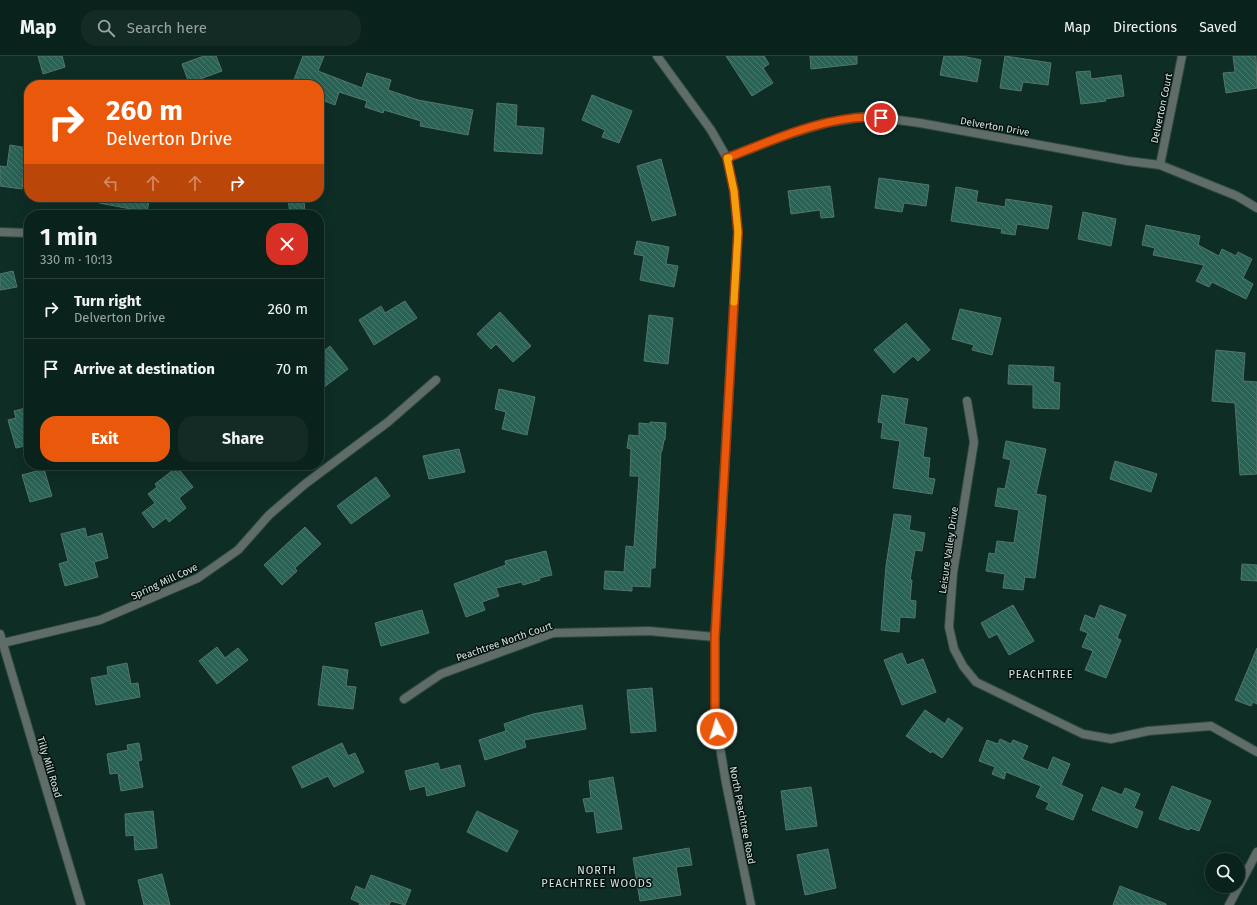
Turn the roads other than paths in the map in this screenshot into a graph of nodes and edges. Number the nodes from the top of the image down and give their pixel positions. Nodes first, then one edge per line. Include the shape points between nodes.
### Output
1 (657, 56) edge
2 (1182, 56) edge
3 (727, 158) junction
4 (1160, 165) junction
5 (1257, 208) edge
6 (0, 232) edge
7 (24, 233) edge
8 (436, 380) dead end
9 (967, 401) dead end
10 (324, 470) edge
11 (324, 470) edge
12 (0, 634) edge
13 (715, 637) junction
14 (3, 643) junction
15 (404, 699) dead end
16 (1257, 752) edge
17 (1257, 852) edge
18 (81, 905) edge
19 (750, 905) edge
20 (1229, 905) edge

1 - 3 street, North Peachtree Road via 711,130
2 - 4 street, Delverton Court
3 - 4 street, Delverton Drive via 826,123 868,116
3 - 13 street, North Peachtree Road via 734,191 738,232
4 - 5 street, Delverton Drive via 1237,196
6 - 7 street
8 - 11 street, Spring Mill Cove via 388,422
9 - 16 street, Leisure Valley Drive via 974,442 953,573 949,627 954,650 976,682 1083,734 1111,739 1148,731 1210,726
10 - 14 street, Spring Mill Cove via 269,515 238,550 198,578 100,620
12 - 14 street, Tilly Mill Road
13 - 15 street, Peachtree North Court via 650,631 553,632 441,674
13 - 19 street, North Peachtree Road via 715,718
14 - 18 street, Tilly Mill Road
17 - 20 street

